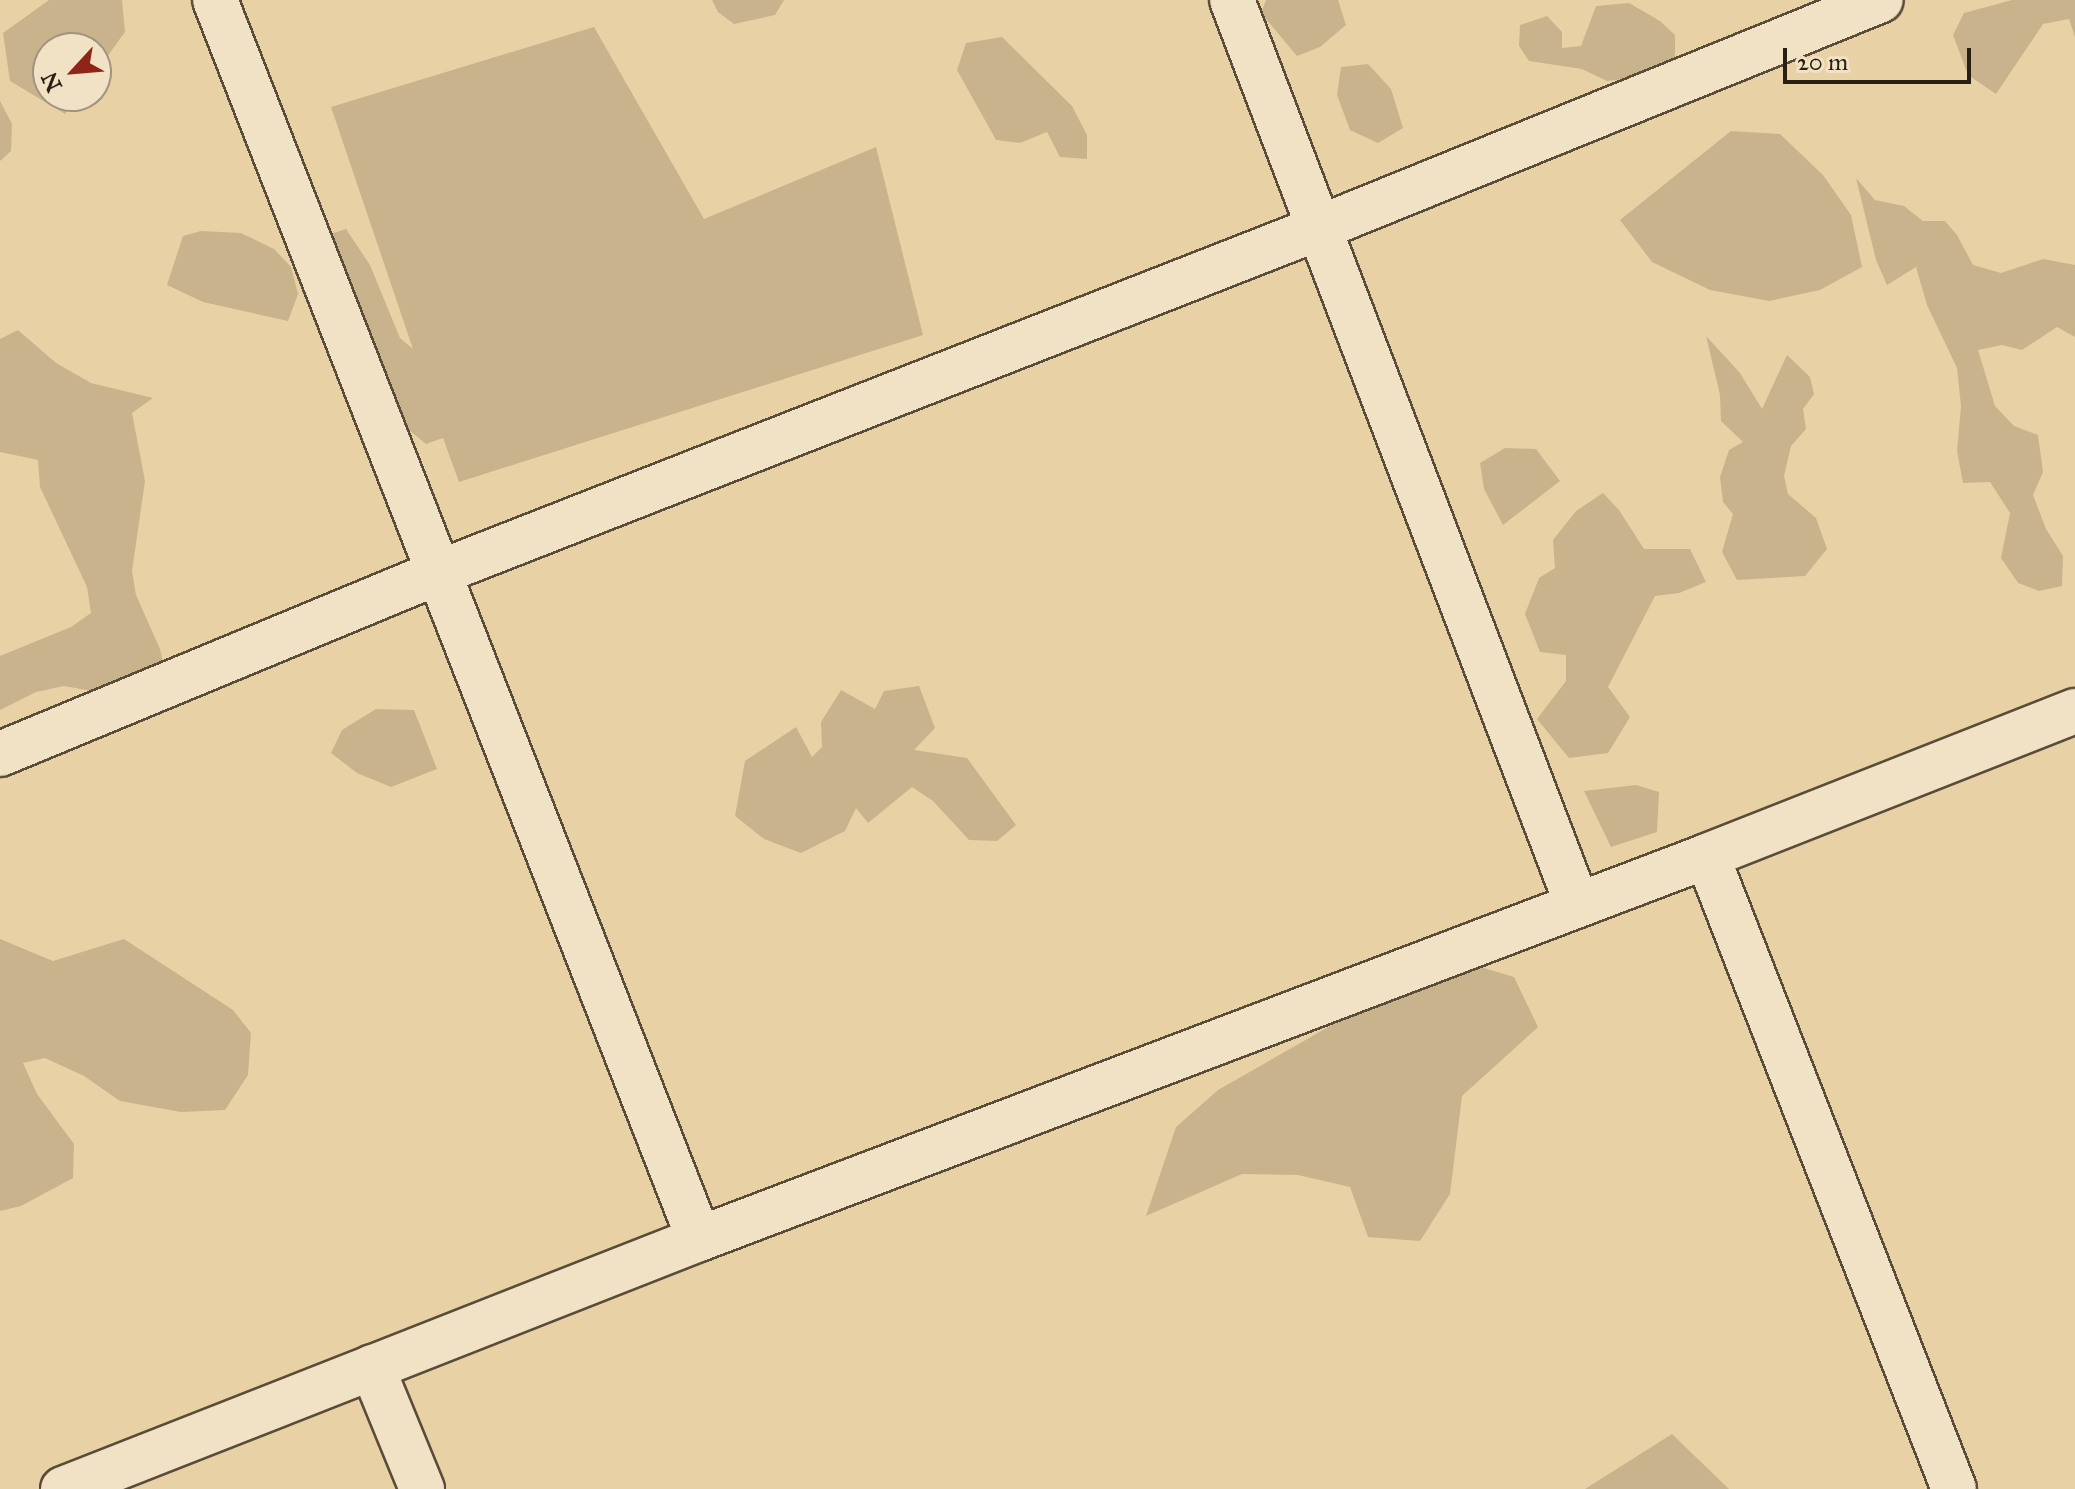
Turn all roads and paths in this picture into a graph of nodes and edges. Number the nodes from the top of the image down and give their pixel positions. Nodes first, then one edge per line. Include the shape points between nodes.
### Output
1 (215, 0) edge
2 (1232, 0) edge
3 (1881, 0) edge
4 (1319, 228) junction
5 (438, 573) junction
6 (2075, 711) edge
7 (0, 754) edge
8 (1707, 856) junction
9 (1577, 904) junction
10 (699, 1239) junction
11 (372, 1367) junction
12 (63, 1489) edge
13 (422, 1489) edge
14 (1954, 1489) edge

1 - 5 street
2 - 4 street
3 - 4 street
4 - 5 street
4 - 9 street
5 - 7 street
5 - 10 street
6 - 8 street
8 - 9 street
8 - 14 street
9 - 10 street
10 - 11 street
11 - 12 street
11 - 13 street

